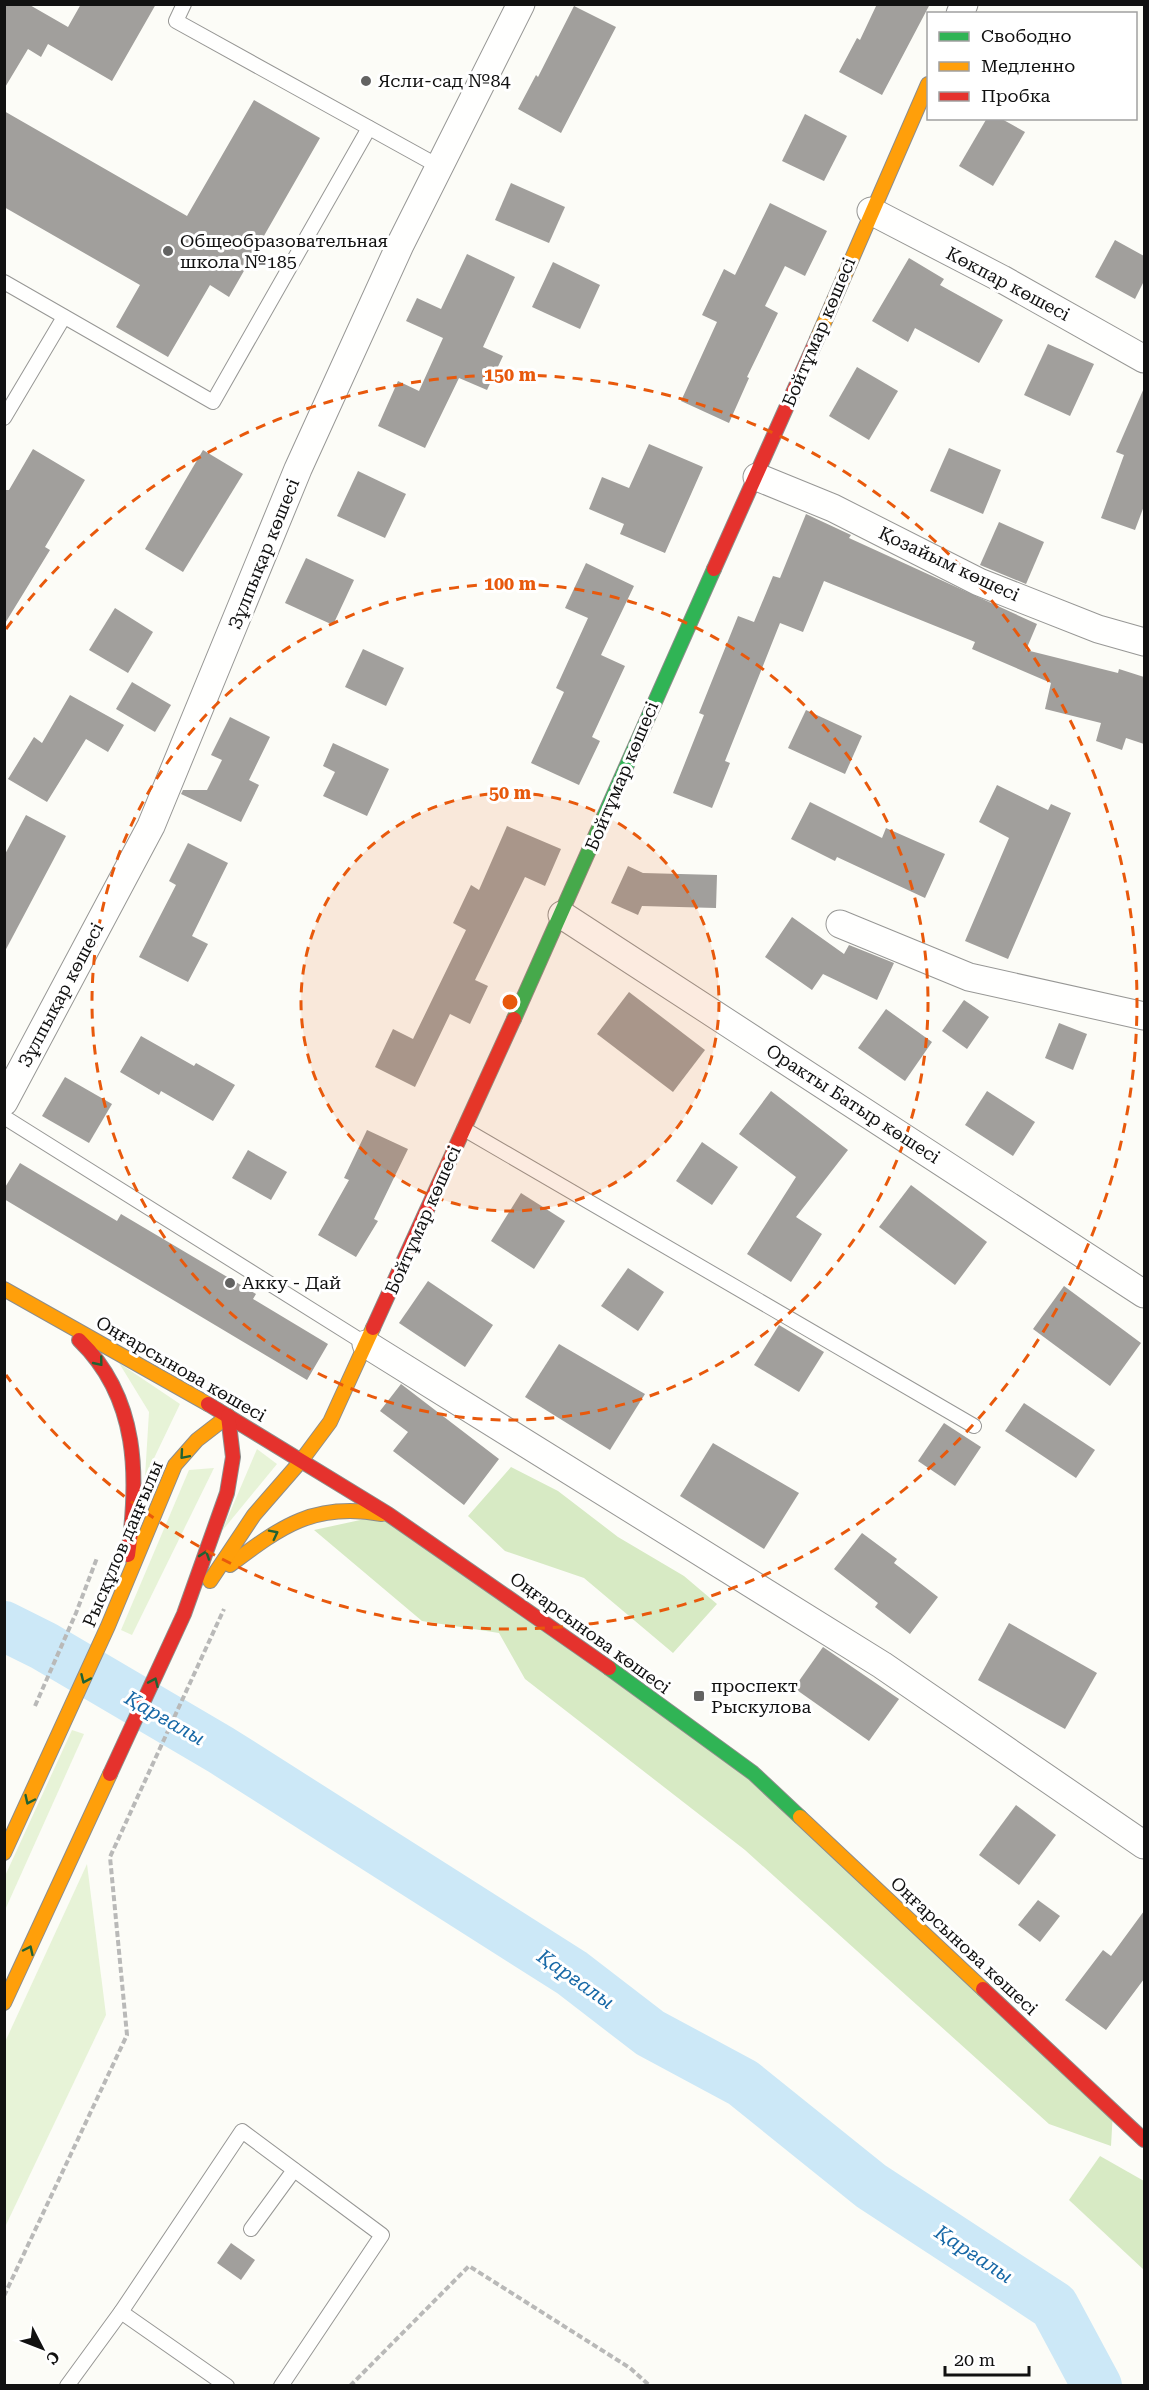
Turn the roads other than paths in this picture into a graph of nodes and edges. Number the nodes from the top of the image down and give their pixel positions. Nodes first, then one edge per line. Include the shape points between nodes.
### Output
1 (184, 4) edge
2 (521, 4) edge
3 (927, 86) edge
4 (369, 128) junction
5 (440, 167) junction
6 (871, 211) junction
7 (4, 282) edge
8 (64, 317) junction
9 (1144, 359) edge
10 (4, 418) edge
11 (757, 477) junction
12 (1144, 642) edge
13 (561, 915) junction
14 (840, 924) dead end
15 (1144, 1016) edge
16 (4, 1102) edge
17 (4, 1117) edge
18 (464, 1130) junction
19 (4, 1288) edge
20 (1144, 1294) edge
21 (60, 1319) junction
22 (366, 1344) junction
23 (228, 1416) junction
24 (974, 1426) dead end
25 (302, 1461) junction
26 (388, 1514) junction
27 (210, 1581) junction
28 (122, 1592) junction
29 (184, 1614) junction
30 (1144, 1845) edge
31 (4, 1853) edge
32 (4, 2003) edge
33 (1142, 2128) edge
34 (294, 2170) junction
35 (251, 2229) dead end
36 (121, 2312) junction
37 (67, 2385) edge
38 (226, 2385) edge
39 (281, 2385) edge

1 - 4 lane via 176,21
2 - 5 street, Зұлпықар көшесі
3 - 6 main road, Бойтұмар көшесі
4 - 5 lane
4 - 8 lane via 213,402
5 - 16 street, Зұлпықар көшесі via 400,245 298,470 152,826
6 - 9 street, Көкпар көшесі
6 - 11 main road, Бойтұмар көшесі
7 - 8 lane
8 - 10 lane
11 - 12 street, Қозайым көшесі via 833,508 979,582 1098,629
11 - 13 main road, Бойтұмар көшесі via 680,640
13 - 18 main road, Бойтұмар көшесі
13 - 20 street, Оракты Батыр көшесі
14 - 15 street via 969,977
17 - 22 lane
18 - 22 main road, Бойтұмар көшесі
18 - 24 lane
19 - 21 main road, Оңғарсынова көшесі
21 - 23 main road, Оңғарсынова көшесі
21 -> 28 main road via 104,1366 126,1415 133,1459 130,1539
22 - 25 main road, Бойтұмар көшесі via 330,1422
22 - 30 street via 882,1665
23 - 25 main road, Оңғарсынова көшесі
23 -> 28 main road, Рысқұлов даңғылы via 197,1440 175,1465
29 -> 23 main road via 227,1493 232,1457
25 - 26 main road, Оңғарсынова көшесі
25 - 27 main road, Бойтұмар көшесі via 254,1515
27 -> 26 main road via 266,1539 309,1516 345,1509
26 - 33 main road, Оңғарсынова көшесі via 753,1773
27 - 29 main road
28 -> 31 main road, Рысқұлов даңғылы
32 -> 29 main road
34 - 35 lane
34 - 36 lane via 242,2131
34 - 39 lane via 382,2235
36 - 37 lane
36 - 38 lane

